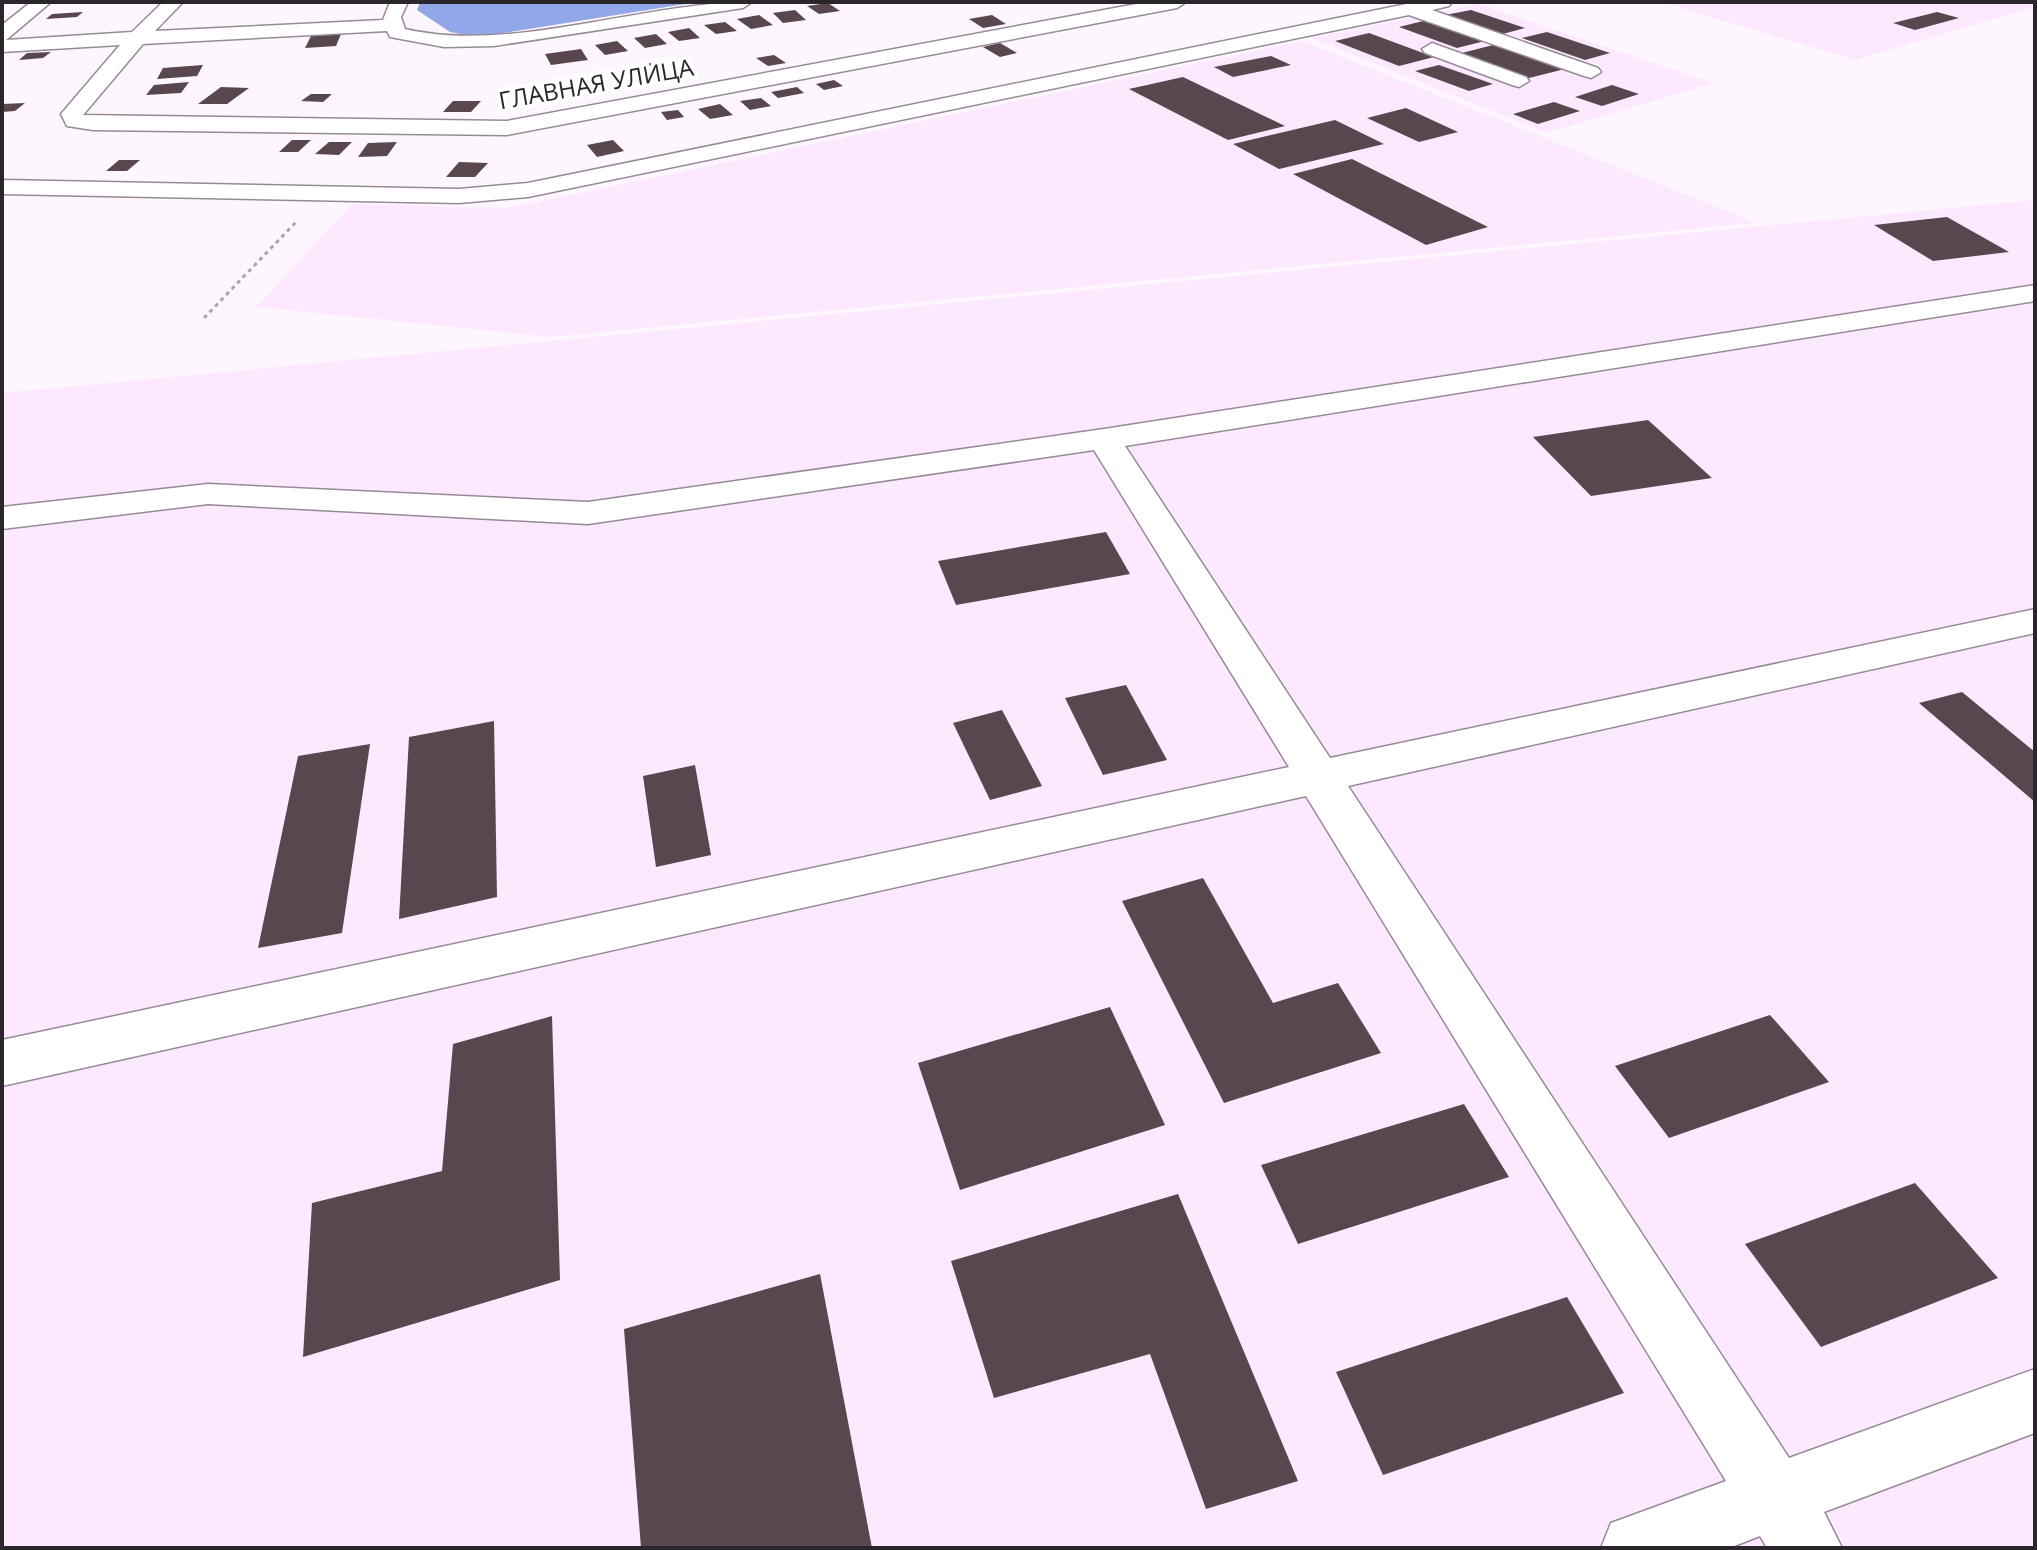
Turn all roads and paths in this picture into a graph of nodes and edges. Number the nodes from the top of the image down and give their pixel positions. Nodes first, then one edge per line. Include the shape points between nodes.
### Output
1 (42, 2) edge
2 (174, 2) edge
3 (399, 2) edge
4 (743, 2) edge
5 (1177, 2) edge
6 (1335, 2) edge
7 (1443, 2) edge
8 (1411, 9) junction
9 (1372, 23) junction
10 (393, 25) junction
11 (2, 35) edge
12 (137, 38) junction
13 (1251, 42) junction
14 (1415, 43) dead end
15 (2, 46) edge
16 (1282, 54) dead end
17 (1591, 72) dead end
18 (1519, 81) dead end
19 (2, 187) edge
20 (299, 218) dead end
21 (2035, 293) edge
22 (204, 318) dead end
23 (1104, 439) junction
24 (2, 518) edge
25 (2035, 621) edge
26 (1317, 775) junction
27 (2, 1063) edge
28 (2035, 1401) edge
29 (1791, 1523) edge
30 (1636, 1548) edge

1 - 11 street
2 - 12 street, ГЛАВНАЯ УЛИЦА
3 - 10 street
4 - 10 street via 496,40 411,37 397,33
5 - 12 street, ГЛАВНАЯ УЛИЦА via 507,128 75,121 72,114
6 - 9 street
7 - 8 street
8 - 9 street
8 - 17 street
9 - 13 street
10 - 12 street
12 - 15 street
13 - 16 street
13 - 19 street via 504,193
14 - 18 street
20 - 22 path
21 - 23 street
23 - 24 street via 588,513 208,494
23 - 26 street
25 - 26 street
26 - 27 street
26 - 29 street
28 - 29 street
29 - 30 street

